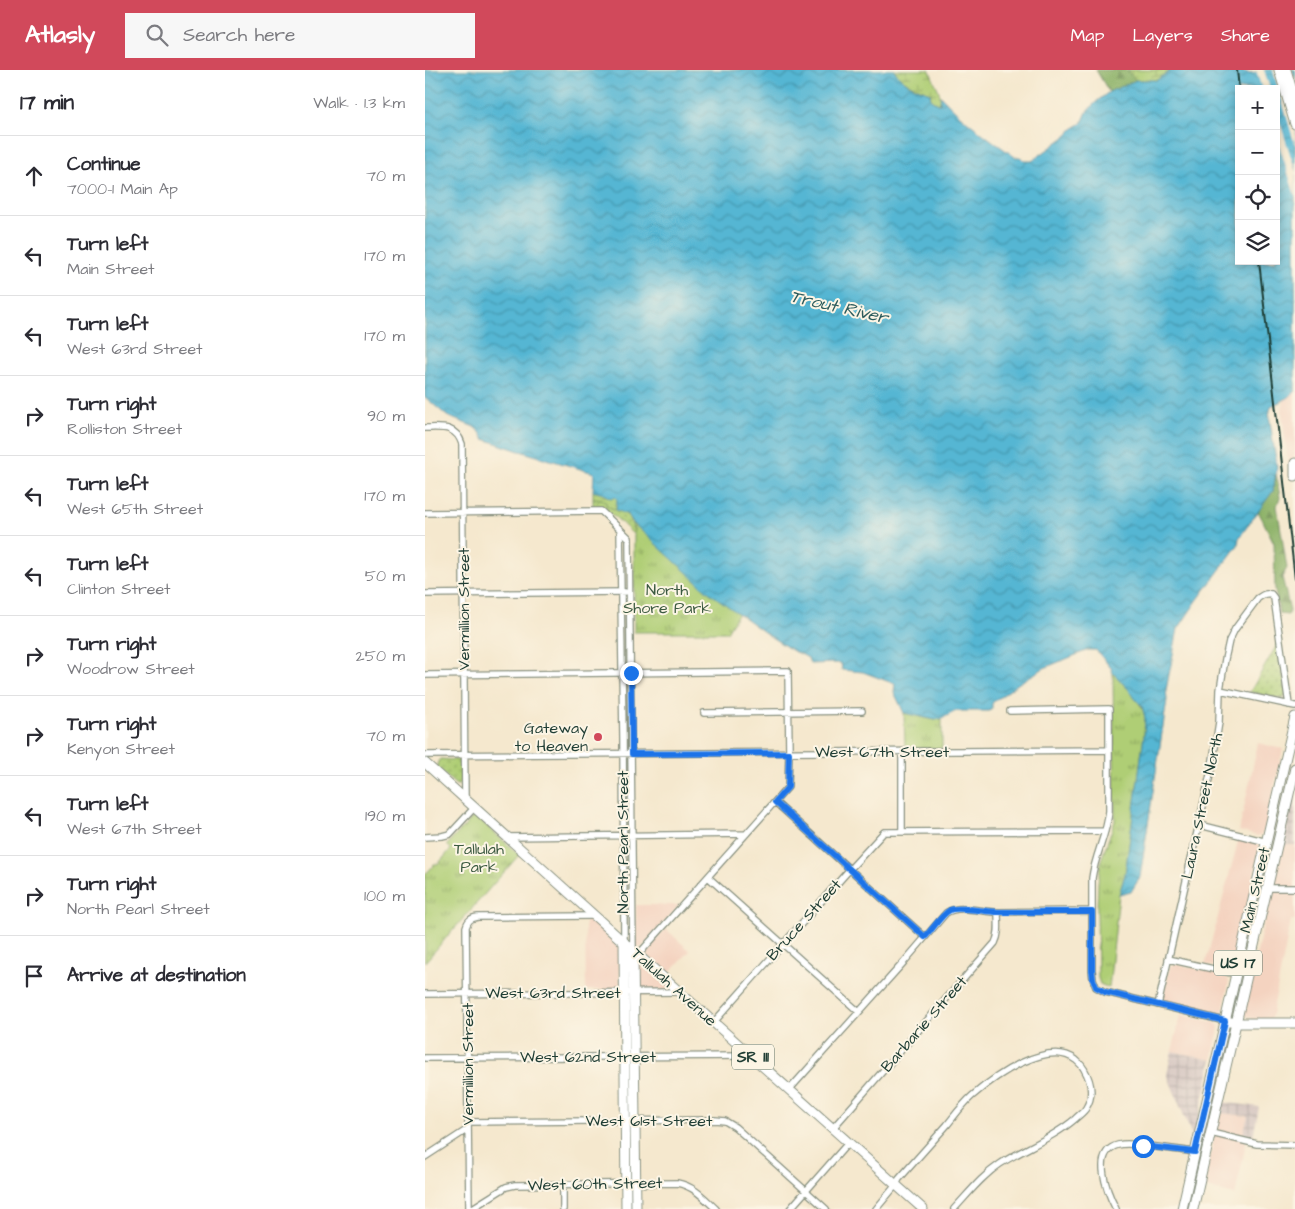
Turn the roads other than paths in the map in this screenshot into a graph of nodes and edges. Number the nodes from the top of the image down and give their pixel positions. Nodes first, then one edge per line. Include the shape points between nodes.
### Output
1 (1279, 70) edge
2 (1286, 70) edge
3 (1295, 100) edge
4 (1295, 124) edge
5 (425, 428) edge
6 (1295, 464) edge
7 (1295, 476) edge
8 (425, 513) edge
9 (463, 513) junction
10 (620, 529) junction
11 (621, 592) junction
12 (630, 592) junction
13 (425, 594) edge
14 (463, 594) junction
15 (621, 673) junction
16 (631, 673) junction
17 (425, 675) edge
18 (464, 675) junction
19 (1220, 690) junction
20 (1292, 706) edge
21 (862, 711) dead end
22 (1010, 711) dead end
23 (788, 712) junction
24 (704, 713) dead end
25 (1295, 717) edge
26 (1292, 745) edge
27 (1109, 750) junction
28 (902, 752) junction
29 (789, 753) junction
30 (623, 754) junction
31 (632, 754) junction
32 (425, 755) edge
33 (465, 755) junction
34 (425, 763) edge
35 (1295, 768) edge
36 (465, 800) junction
37 (775, 802) junction
38 (474, 808) junction
39 (1274, 810) junction
40 (1200, 825) junction
41 (1105, 830) junction
42 (902, 832) junction
43 (746, 834) junction
44 (623, 835) junction
45 (633, 835) junction
46 (425, 837) edge
47 (506, 837) junction
48 (1267, 842) junction
49 (850, 869) junction
50 (708, 876) junction
51 (1267, 888) junction
52 (1295, 888) edge
53 (998, 912) junction
54 (1092, 912) junction
55 (595, 916) junction
56 (925, 937) junction
57 (624, 942) junction
58 (783, 944) junction
59 (635, 953) junction
60 (1168, 959) junction
61 (1236, 974) junction
62 (681, 992) junction
63 (629, 993) junction
64 (425, 994) edge
65 (467, 994) junction
66 (1158, 1005) junction
67 (859, 1012) junction
68 (1225, 1021) junction
69 (714, 1022) junction
70 (1295, 1022) edge
71 (1236, 1023) junction
72 (751, 1056) junction
73 (629, 1057) junction
74 (425, 1058) edge
75 (467, 1058) junction
76 (789, 1090) junction
77 (630, 1120) junction
78 (468, 1122) junction
79 (833, 1128) junction
80 (468, 1129) junction
81 (1211, 1133) junction
82 (849, 1142) junction
83 (1295, 1145) edge
84 (1195, 1152) junction
85 (425, 1157) edge
86 (631, 1184) junction
87 (563, 1185) junction
88 (897, 1185) junction
89 (806, 1191) junction
90 (470, 1209) edge
91 (563, 1209) edge
92 (626, 1209) edge
93 (636, 1209) edge
94 (716, 1209) edge
95 (790, 1209) edge
96 (826, 1209) edge
97 (875, 1209) edge
98 (923, 1209) edge
99 (954, 1209) edge
100 (1115, 1209) edge
101 (1182, 1209) edge
102 (1193, 1209) edge

1 - 4 main road
2 - 3 main road
5 - 9 street, Vermillion Street via 450,429 460,439
6 - 7 main road
8 - 9 street
9 - 10 street via 601,511
9 - 14 street, Vermillion Street
10 - 11 street, North Pearl Street
10 - 12 street, North Pearl Street via 629,538
11 - 12 street
11 - 14 street
11 - 15 street, North Pearl Street
12 - 16 street, North Pearl Street
13 - 14 street
14 - 18 street, Vermillion Street
15 - 16 street
15 - 18 street
15 - 30 street, North Pearl Street
16 - 23 street via 788,671
16 - 31 street, North Pearl Street
17 - 18 street
18 - 33 street, Vermillion Street
19 - 20 street
19 - 20 street, Laura Street North via 1229,641 1235,629 1258,598 1271,594
19 - 40 street, Laura Street North via 1219,722
21 - 23 street
22 - 27 street via 1109,709
23 - 24 street
23 - 29 street
25 - 26 main road, Main Street / US 17
26 - 39 main road, Main Street / US 17
27 - 28 street, West 67th Street
27 - 41 street via 1109,811
28 - 29 street, West 67th Street
28 - 42 street
29 - 31 street, West 67th Street
29 - 37 street via 788,787
30 - 31 street, West 67th Street
30 - 33 street, West 67th Street
30 - 44 street, North Pearl Street
31 - 45 street, North Pearl Street
32 - 33 street, West 67th Street
33 - 36 street, Vermillion Street
34 - 36 main road, Tallulah Avenue / SR 111
35 - 51 main road, Main Street / US 17
36 - 38 main road, Tallulah Avenue / SR 111
37 - 43 street
37 - 49 street
38 - 46 street via 450,834
38 - 47 main road, Tallulah Avenue / SR 111
39 - 48 main road, Main Street / US 17
39 - 51 main road via 1264,881
40 - 48 street
40 - 60 street, Laura Street North
41 - 42 street, Bruce Street
41 - 54 street via 1093,868
42 - 49 street, Bruce Street via 884,832
43 - 45 street
43 - 50 street
44 - 45 street
44 - 47 street
44 - 57 street, North Pearl Street
45 - 59 street, North Pearl Street
47 - 55 main road, Tallulah Avenue / SR 111
48 - 61 main road, Main Street / US 17
49 - 56 street
49 - 58 street, Bruce Street
50 - 58 street
50 - 59 street
51 - 52 street
51 - 71 main road, Main Street / US 17
53 - 54 street
53 - 56 street via 950,910
53 - 79 street, Barbarie Street via 999,932 995,942
54 - 66 street via 1092,970 1096,987
55 - 57 main road, Tallulah Avenue / SR 111
55 - 65 street, Vermillion Street via 479,917 470,920 466,927
56 - 67 street
57 - 59 main road, Tallulah Avenue / SR 111
57 - 63 main road, North Pearl Street
58 - 67 street
58 - 69 street, Bruce Street
59 - 62 main road, Tallulah Avenue / SR 111
59 - 63 main road, North Pearl Street
60 - 61 street
60 - 66 street, Laura Street North
61 - 68 main road, Main Street / US 17
62 - 63 street, West 63rd Street
62 - 69 main road, Tallulah Avenue / SR 111
63 - 65 street, West 63rd Street
63 - 73 main road, North Pearl Street
64 - 65 street, West 63rd Street
65 - 75 street, Vermillion Street
66 - 68 street
67 - 76 street
68 - 71 main road
68 - 84 main road, Main Street / US 17
69 - 72 main road, Tallulah Avenue / SR 111
70 - 71 main road
71 - 81 main road, Main Street / US 17
72 - 73 street, West 62nd Street
72 - 76 main road, Tallulah Avenue / SR 111
73 - 75 street, West 62nd Street
73 - 77 main road, North Pearl Street
74 - 75 street, West 62nd Street
75 - 78 street, Vermillion Street
76 - 79 main road, Tallulah Avenue / SR 111
77 - 78 street, West 61st Street
77 - 86 main road, North Pearl Street
77 - 89 street, West 61st Street via 725,1121 735,1126
78 - 80 street, Vermillion Street
79 - 82 main road, Tallulah Avenue / SR 111
80 - 85 street
80 - 90 street, Vermillion Street
81 - 83 street via 1257,1144
81 - 102 main road, Main Street / US 17
82 - 88 main road, Tallulah Avenue / SR 111
82 - 89 street
84 - 100 street via 1132,1145 1112,1148 1103,1161 1103,1167
84 - 101 main road, Main Street / US 17
86 - 87 street, West 60th Street
86 - 92 main road, North Pearl Street
86 - 93 main road, North Pearl Street
86 - 94 street, West 60th Street via 685,1184
87 - 90 street, West 60th Street via 506,1187
87 - 91 street
88 - 97 street
88 - 98 main road, Tallulah Avenue / SR 111
88 - 99 street via 970,1098 991,1080 1043,1054 1060,1053 1083,1066 1090,1081 1091,1096 1085,1110 1059,1132 991,1170
89 - 95 street
89 - 96 street, West 61st Street

